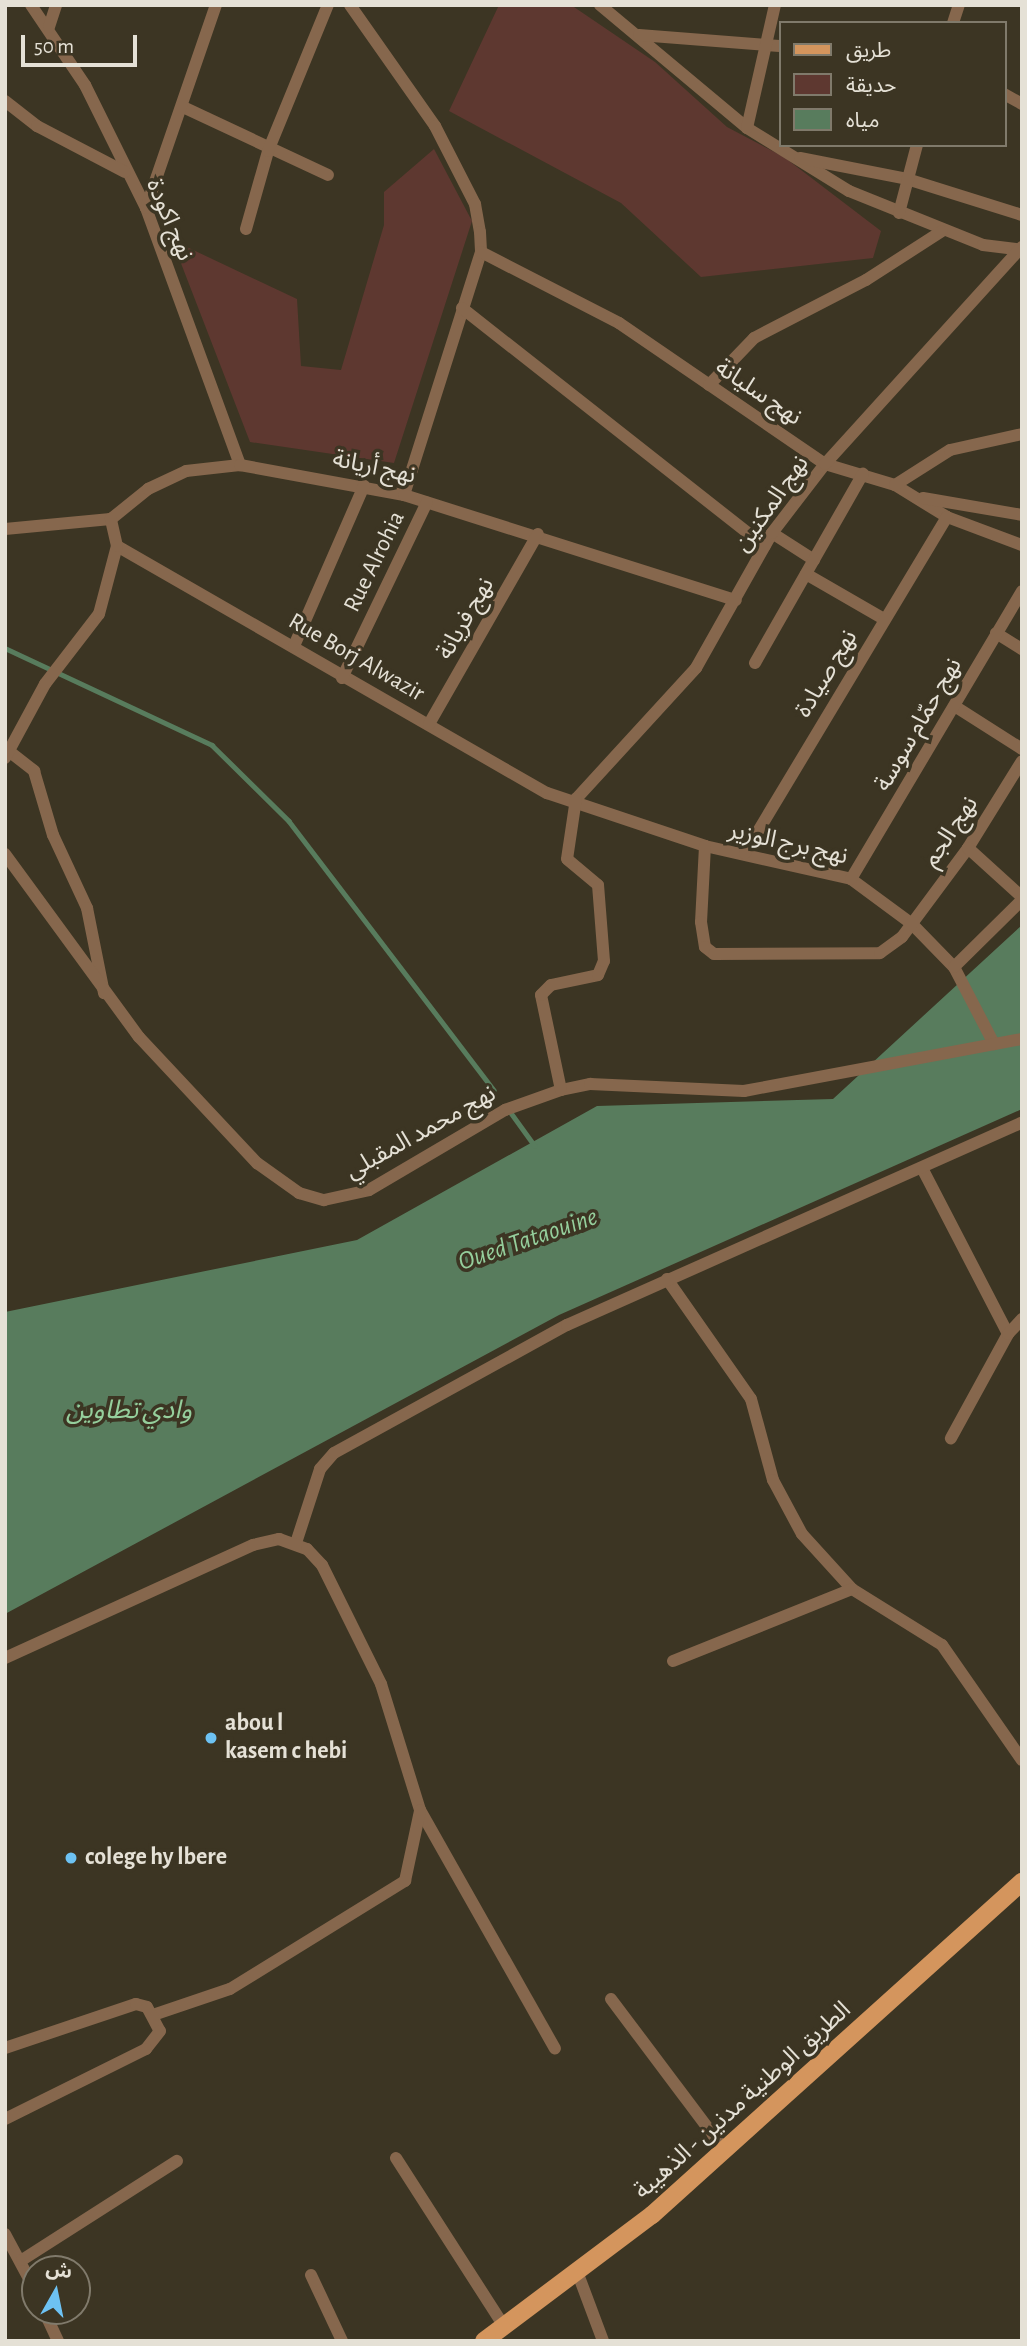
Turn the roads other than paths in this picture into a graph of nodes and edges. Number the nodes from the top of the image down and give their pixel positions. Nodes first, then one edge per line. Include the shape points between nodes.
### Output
1 (31, 5) edge
2 (56, 5) edge
3 (216, 5) edge
4 (328, 5) edge
5 (350, 5) edge
6 (600, 5) edge
7 (775, 5) edge
8 (48, 27) junction
9 (639, 35) junction
10 (774, 45) edge
11 (1006, 95) edge
12 (5, 101) edge
13 (1022, 104) edge
14 (183, 107) junction
15 (747, 128) junction
16 (778, 146) edge
17 (780, 147) edge
18 (916, 147) edge
19 (268, 151) junction
20 (799, 158) junction
21 (125, 172) junction
22 (328, 175) dead end
23 (907, 179) junction
24 (146, 208) junction
25 (899, 213) junction
26 (1022, 215) edge
27 (246, 229) dead end
28 (942, 231) junction
29 (1019, 248) edge
30 (481, 252) junction
31 (462, 309) junction
32 (709, 385) junction
33 (1022, 434) edge
34 (825, 464) junction
35 (240, 466) junction
36 (863, 474) junction
37 (895, 485) junction
38 (364, 486) junction
39 (404, 495) junction
40 (919, 497) junction
41 (427, 502) junction
42 (1022, 515) edge
43 (947, 517) junction
44 (111, 519) junction
45 (5, 528) edge
46 (772, 533) junction
47 (538, 534) junction
48 (1022, 545) edge
49 (764, 546) junction
50 (117, 547) junction
51 (814, 561) junction
52 (806, 574) junction
53 (1022, 591) edge
54 (736, 600) junction
55 (884, 619) junction
56 (996, 633) junction
57 (294, 646) junction
58 (1022, 649) edge
59 (755, 663) dead end
60 (342, 678) junction
61 (957, 707) junction
62 (429, 724) junction
63 (1022, 749) edge
64 (8, 755) edge
65 (1022, 761) edge
66 (576, 799) junction
67 (705, 846) junction
68 (968, 848) junction
69 (745, 853) junction
70 (5, 854) edge
71 (851, 879) junction
72 (1022, 899) edge
73 (912, 923) junction
74 (958, 972) junction
75 (104, 997) junction
76 (1022, 1039) edge
77 (994, 1044) junction
78 (561, 1090) junction
79 (1022, 1122) edge
80 (922, 1168) junction
81 (667, 1279) junction
82 (1022, 1319) edge
83 (1008, 1334) junction
84 (951, 1438) dead end
85 (296, 1543) junction
86 (852, 1589) junction
87 (5, 1658) edge
88 (673, 1661) dead end
89 (1022, 1760) edge
90 (420, 1810) junction
91 (1022, 1882) edge
92 (611, 1999) dead end
93 (153, 2015) junction
94 (5, 2048) edge
95 (555, 2049) dead end
96 (5, 2119) edge
97 (725, 2151) junction
98 (396, 2158) dead end
99 (177, 2161) dead end
100 (5, 2234) edge
101 (30, 2255) edge
102 (21, 2258) edge
103 (578, 2274) junction
104 (311, 2275) dead end
105 (51, 2325) edge
106 (505, 2328) junction
107 (58, 2341) edge
108 (342, 2341) edge
109 (484, 2341) edge
110 (603, 2341) edge

1 - 8 street, نهج اكودة
2 - 8 street
3 - 14 street
4 - 19 street
5 - 30 street via 454,163 475,204
6 - 9 street
7 - 10 street
8 - 21 street, نهج اكودة via 92,97
9 - 10 street
9 - 15 street
10 - 15 street
11 - 13 street
12 - 21 street via 37,126
14 - 19 street
14 - 24 street
15 - 16 street
17 - 20 street
18 - 23 street
19 - 22 street
19 - 27 street
20 - 23 street
20 - 25 street via 849,191
21 - 24 street, نهج اكودة
23 - 25 street
23 - 26 street
24 - 35 street, نهج اكودة
25 - 28 street
28 - 29 street
28 - 32 street via 866,280 754,338
29 - 34 street, نهج المكنين
30 - 31 street
30 - 32 street, نهج سليانة via 619,323
31 - 39 street
31 - 49 street
32 - 34 street, نهج سليانة
33 - 37 street via 950,450
34 - 36 street, نهج سليانة
34 - 46 street, نهج المكنين
35 - 38 street, نهج أريانة
35 - 44 street, نهج أريانة via 186,471 148,489
36 - 37 street, نهج سليانة
36 - 51 street
37 - 40 street, نهج سليانة
38 - 39 street, نهج أريانة
38 - 57 street
39 - 41 street, نهج أريانة
40 - 42 street
40 - 43 street, نهج سليانة
41 - 47 street, نهج أريانة
41 - 60 street, Rue Alrohia
43 - 48 street, نهج سليانة
43 - 55 street, نهج صيادة
44 - 45 street
44 - 50 street
46 - 49 street, نهج المكنين
46 - 51 street
47 - 54 street, نهج أريانة
47 - 62 street, نهج فريانة
49 - 54 street, نهج المكنين
50 - 57 street, Rue Borj Alwazir
50 - 64 street via 93,626 45,684
51 - 52 street
52 - 55 street
52 - 59 street
53 - 56 street, نهج حمّام سوسة
54 - 66 street, نهج المكنين via 696,668
55 - 69 street, نهج صيادة
56 - 58 street
56 - 61 street, نهج حمّام سوسة
57 - 60 street, Rue Borj Alwazir
60 - 62 street, Rue Borj Alwazir
61 - 63 street
61 - 71 street, نهج حمّام سوسة
62 - 66 street, Rue Borj Alwazir via 537,788
64 - 75 street via 34,771 53,835 87,908
65 - 68 street, نهج الجم
66 - 67 street, نهج برج الوزير
66 - 78 street via 568,859 598,885 604,961 598,975 551,985 541,995
67 - 69 street, نهج برج الوزير
67 - 73 street, نهج الجم via 701,922 705,947 713,954 869,955 890,947
68 - 72 street
68 - 73 street, نهج الجم
69 - 71 street, نهج برج الوزير
70 - 75 street, نهج محمد المقبلي
71 - 73 street, نهج برج الوزير
72 - 74 street
73 - 74 street, نهج برج الوزير
74 - 77 street, نهج برج الوزير
75 - 78 street, نهج محمد المقبلي via 257,1163 299,1193 324,1200 369,1190 505,1110
76 - 77 street, نهج محمد المقبلي
77 - 78 street, نهج محمد المقبلي via 744,1091 590,1084
79 - 80 street
80 - 81 street
80 - 83 street
81 - 85 street via 474,1372 334,1453 320,1469
81 - 86 street via 751,1399 787,1511
82 - 83 street
83 - 84 street
85 - 87 street via 253,1545
85 - 90 street via 322,1565 381,1684
86 - 88 street
86 - 89 street via 942,1645
90 - 93 street via 405,1881 230,1989
90 - 95 street
91 - 97 main road, الطريق الوطنية مدنين - الذهيبة
92 - 97 street
93 - 94 street via 136,2004
93 - 96 street via 160,2031 151,2046
97 - 103 main road, الطريق الوطنية مدنين - الذهيبة
98 - 106 street
99 - 101 street
100 - 102 street
103 - 106 main road, الطريق الوطنية مدنين - الذهيبة
103 - 110 street
104 - 108 street
105 - 107 street
106 - 109 main road, الطريق الوطنية مدنين - الذهيبة

